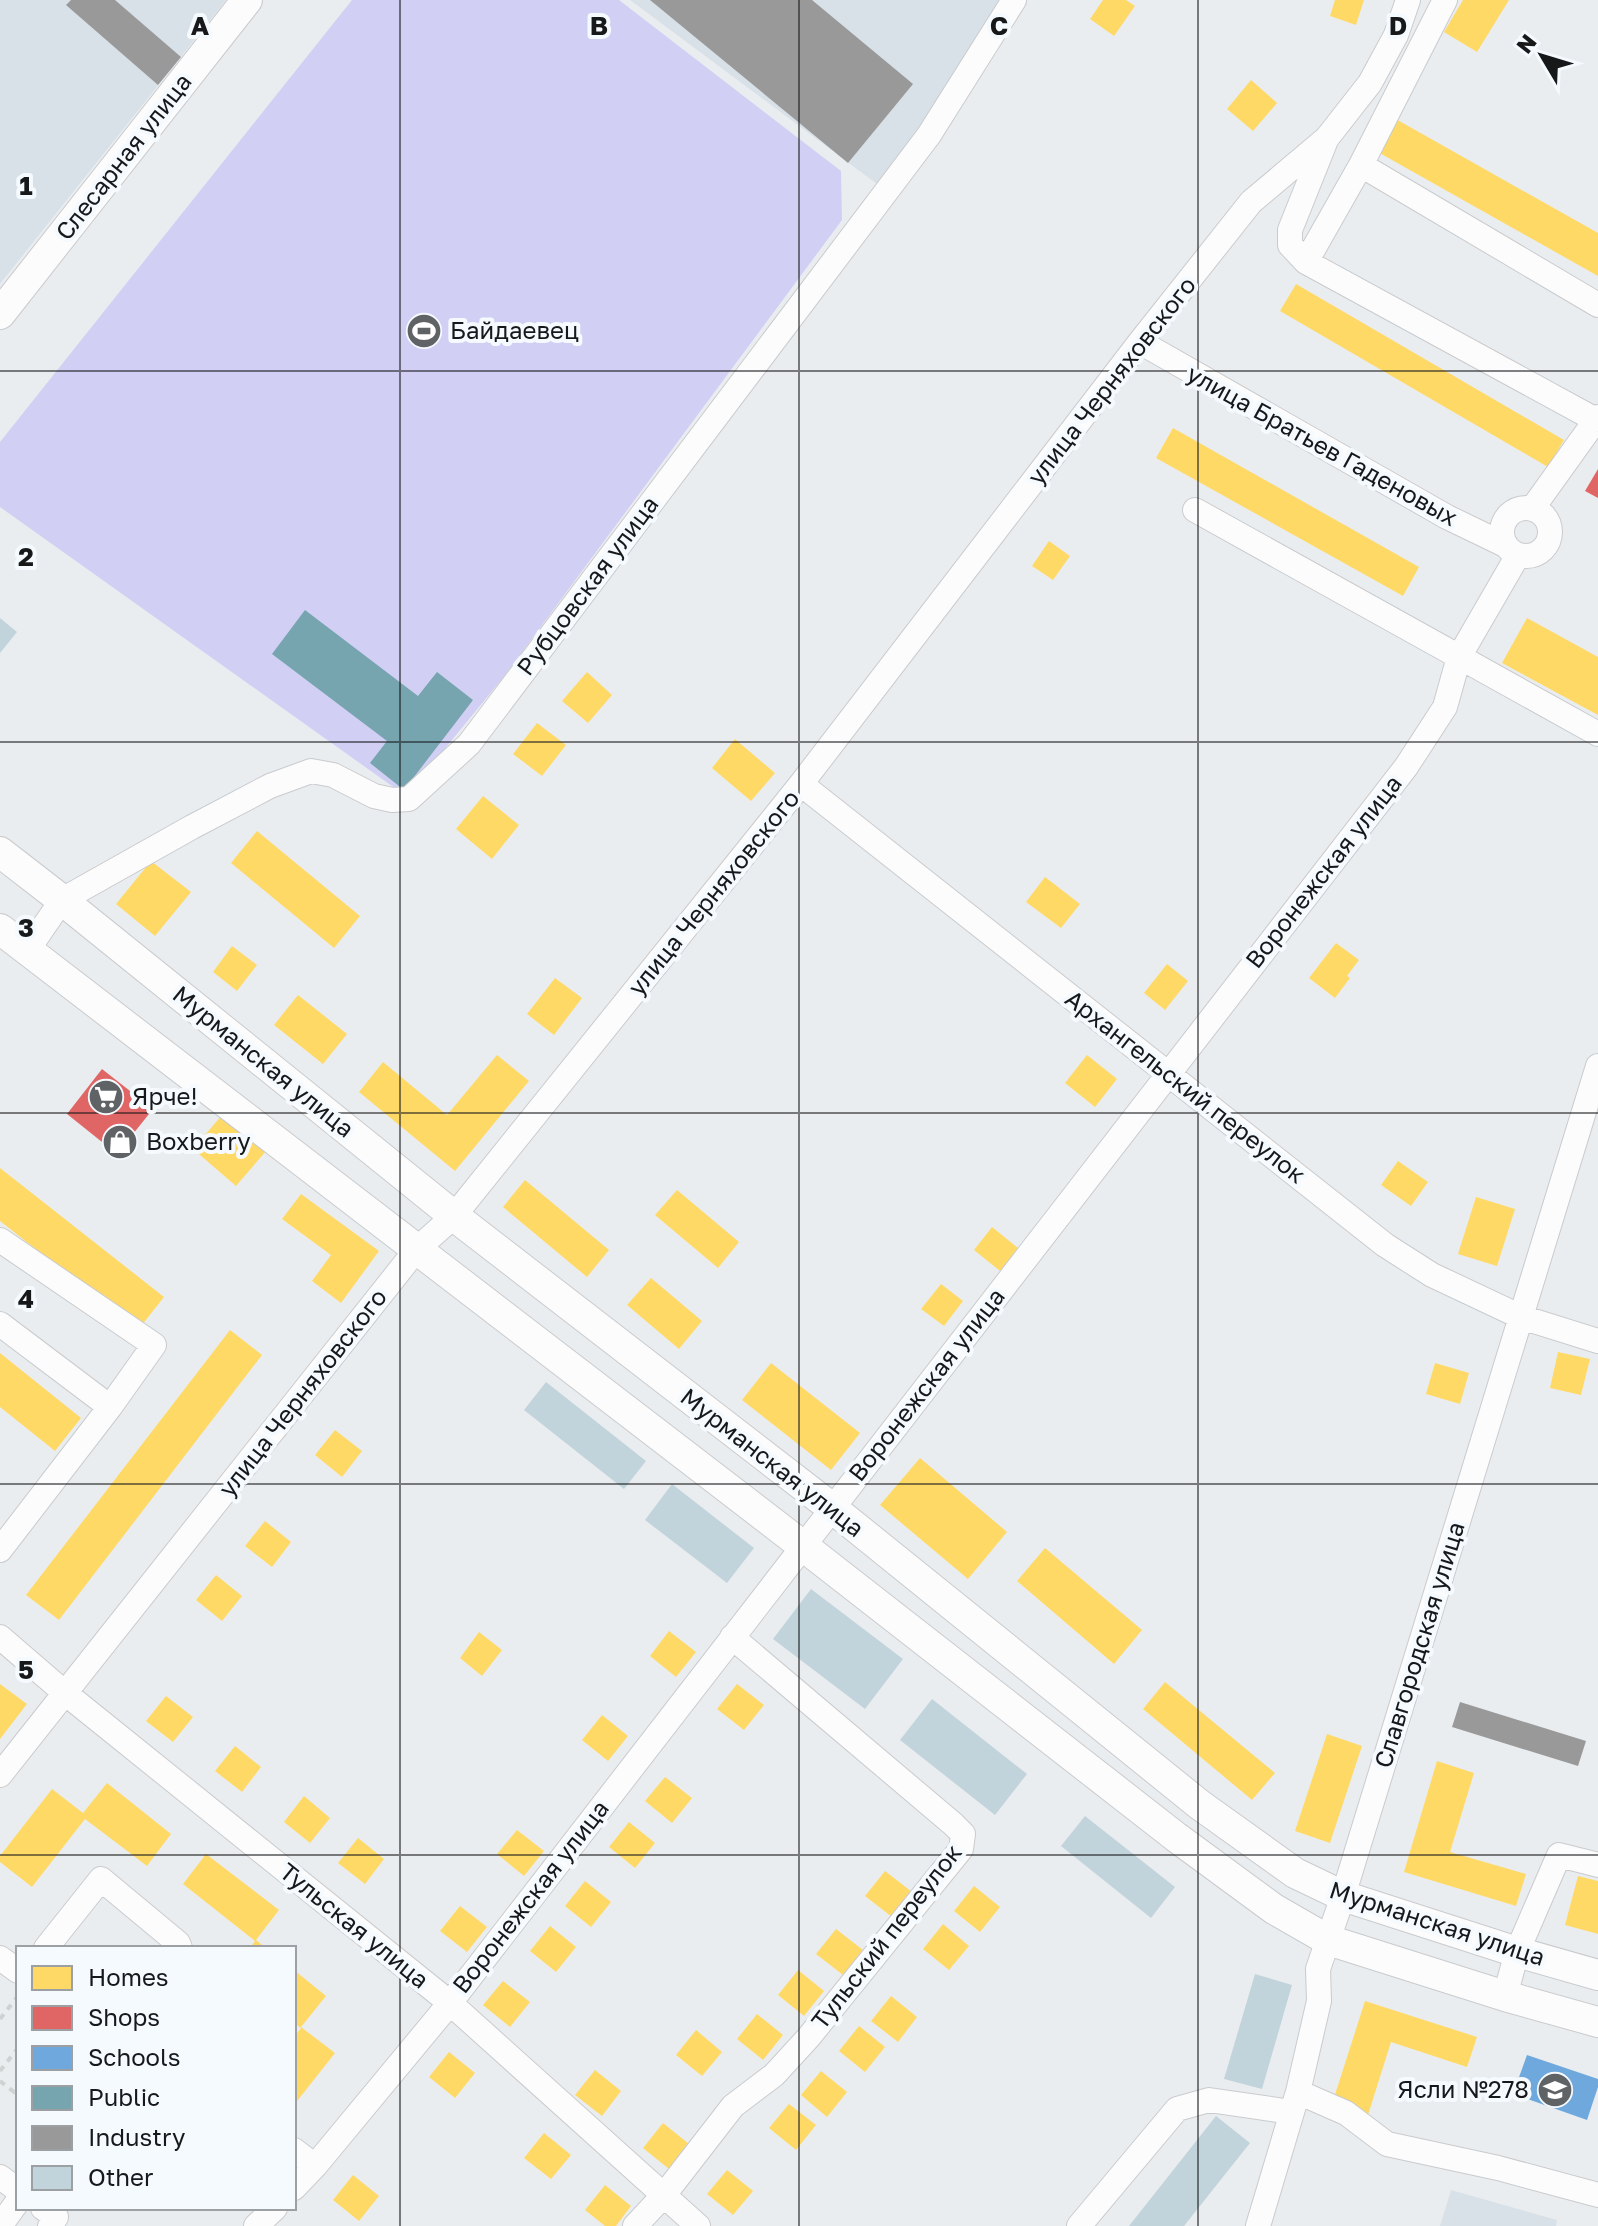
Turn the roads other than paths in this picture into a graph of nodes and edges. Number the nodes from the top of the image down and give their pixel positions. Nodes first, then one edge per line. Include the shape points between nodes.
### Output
1 (247, 0) edge
2 (1014, 0) edge
3 (1408, 0) edge
4 (1445, 0) edge
5 (1327, 138) junction
6 (1361, 165) junction
7 (1306, 262) junction
8 (1598, 305) edge
9 (0, 314) edge
10 (1140, 342) junction
11 (1597, 418) edge
12 (1532, 509) junction
13 (1195, 510) dead end
14 (1512, 550) junction
15 (1459, 657) junction
16 (1598, 734) edge
17 (801, 784) junction
18 (0, 852) edge
19 (62, 900) junction
20 (0, 929) edge
21 (27, 951) junction
22 (1598, 1066) edge
23 (1168, 1074) junction
24 (454, 1216) junction
25 (0, 1240) edge
26 (416, 1250) junction
27 (1521, 1317) junction
28 (0, 1324) edge
29 (1598, 1341) edge
30 (110, 1407) junction
31 (832, 1508) junction
32 (803, 1546) junction
33 (0, 1550) edge
34 (0, 1637) edge
35 (732, 1637) junction
36 (65, 1693) junction
37 (0, 1775) edge
38 (1598, 1865) edge
39 (1343, 1896) junction
40 (1328, 1940) junction
41 (47, 1946) edge
42 (179, 1946) edge
43 (1517, 1952) junction
44 (1598, 1975) edge
45 (1505, 1996) junction
46 (450, 2003) junction
47 (1598, 2022) edge
48 (1295, 2102) junction
49 (296, 2152) edge
50 (315, 2166) junction
51 (296, 2186) edge
52 (664, 2195) junction
53 (1598, 2195) edge
54 (16, 2204) edge
55 (46, 2210) edge
56 (273, 2210) edge
57 (0, 2226) edge
58 (50, 2226) edge
59 (256, 2226) edge
60 (635, 2226) edge
61 (698, 2226) edge
62 (1079, 2226) edge
63 (1258, 2226) edge

1 - 9 main road, Слесарная улица
2 - 19 street, Рубцовская улица via 929,135 469,744 409,799 374,796 333,775 311,771 270,786
3 - 5 street, улица Черняховского via 1370,83
4 - 6 street
5 - 7 street via 1290,230 1290,245
5 - 10 street, улица Черняховского via 1251,202
6 - 7 street
6 - 8 street
7 - 11 street
10 - 14 street, улица Братьев Гаденовых
10 - 17 street, улица Черняховского
11 - 12 street, Воронежская улица
12 - 14 street, Воронежская улица via 1510,514 1502,529
12 - 14 street via 1550,526 1549,539 1531,556
13 - 15 street
14 - 15 street, Воронежская улица
15 - 16 street
15 - 23 street, Воронежская улица via 1445,707 1406,767
17 - 23 street, Архангельский переулок
17 - 24 street, улица Черняховского
18 - 19 main road, Мурманская улица
19 - 21 street, Рубцовская улица
19 - 24 main road, Мурманская улица
20 - 21 main road, Мурманская улица
21 - 26 main road, Мурманская улица
22 - 27 street, Славгородская улица
23 - 27 street, Архангельский переулок via 1385,1245 1432,1275
23 - 31 street, Воронежская улица
24 - 26 street, улица Черняховского
24 - 31 main road, Мурманская улица
25 - 30 street via 154,1345
26 - 32 main road, Мурманская улица
26 - 36 street, улица Черняховского
27 - 29 street, Архангельский переулок
27 - 39 street, Славгородская улица
28 - 30 street
30 - 33 street
31 - 32 street, Воронежская улица
31 - 39 main road, Мурманская улица via 1200,1805 1295,1873
32 - 35 street, Воронежская улица
32 - 40 main road, Мурманская улица via 1176,1837 1274,1909
34 - 36 street, Тульская улица
35 - 46 street, Воронежская улица
35 - 52 street, Тульский переулок via 963,1834 961,1849 808,2038 774,2075 733,2106
36 - 37 street, улица Черняховского
36 - 46 street, Тульская улица
38 - 43 street via 1559,1855
39 - 40 street, Славгородская улица
39 - 43 main road, Мурманская улица
40 - 45 main road, Мурманская улица
40 - 48 street, Славгородская улица via 1318,1969 1319,2001
41 - 42 street via 94,1873
43 - 44 main road, Мурманская улица
43 - 45 street
45 - 47 main road, Мурманская улица
46 - 50 street, Воронежская улица
46 - 52 street, Тульская улица
48 - 53 street via 1346,2113 1387,2144
48 - 62 street via 1209,2100 1177,2109
48 - 63 street, Славгородская улица
49 - 50 street
50 - 51 street, Воронежская улица
52 - 60 street, Тульский переулок
52 - 61 street, Тульская улица
54 - 57 street
55 - 58 street via 56,2217
56 - 59 street

